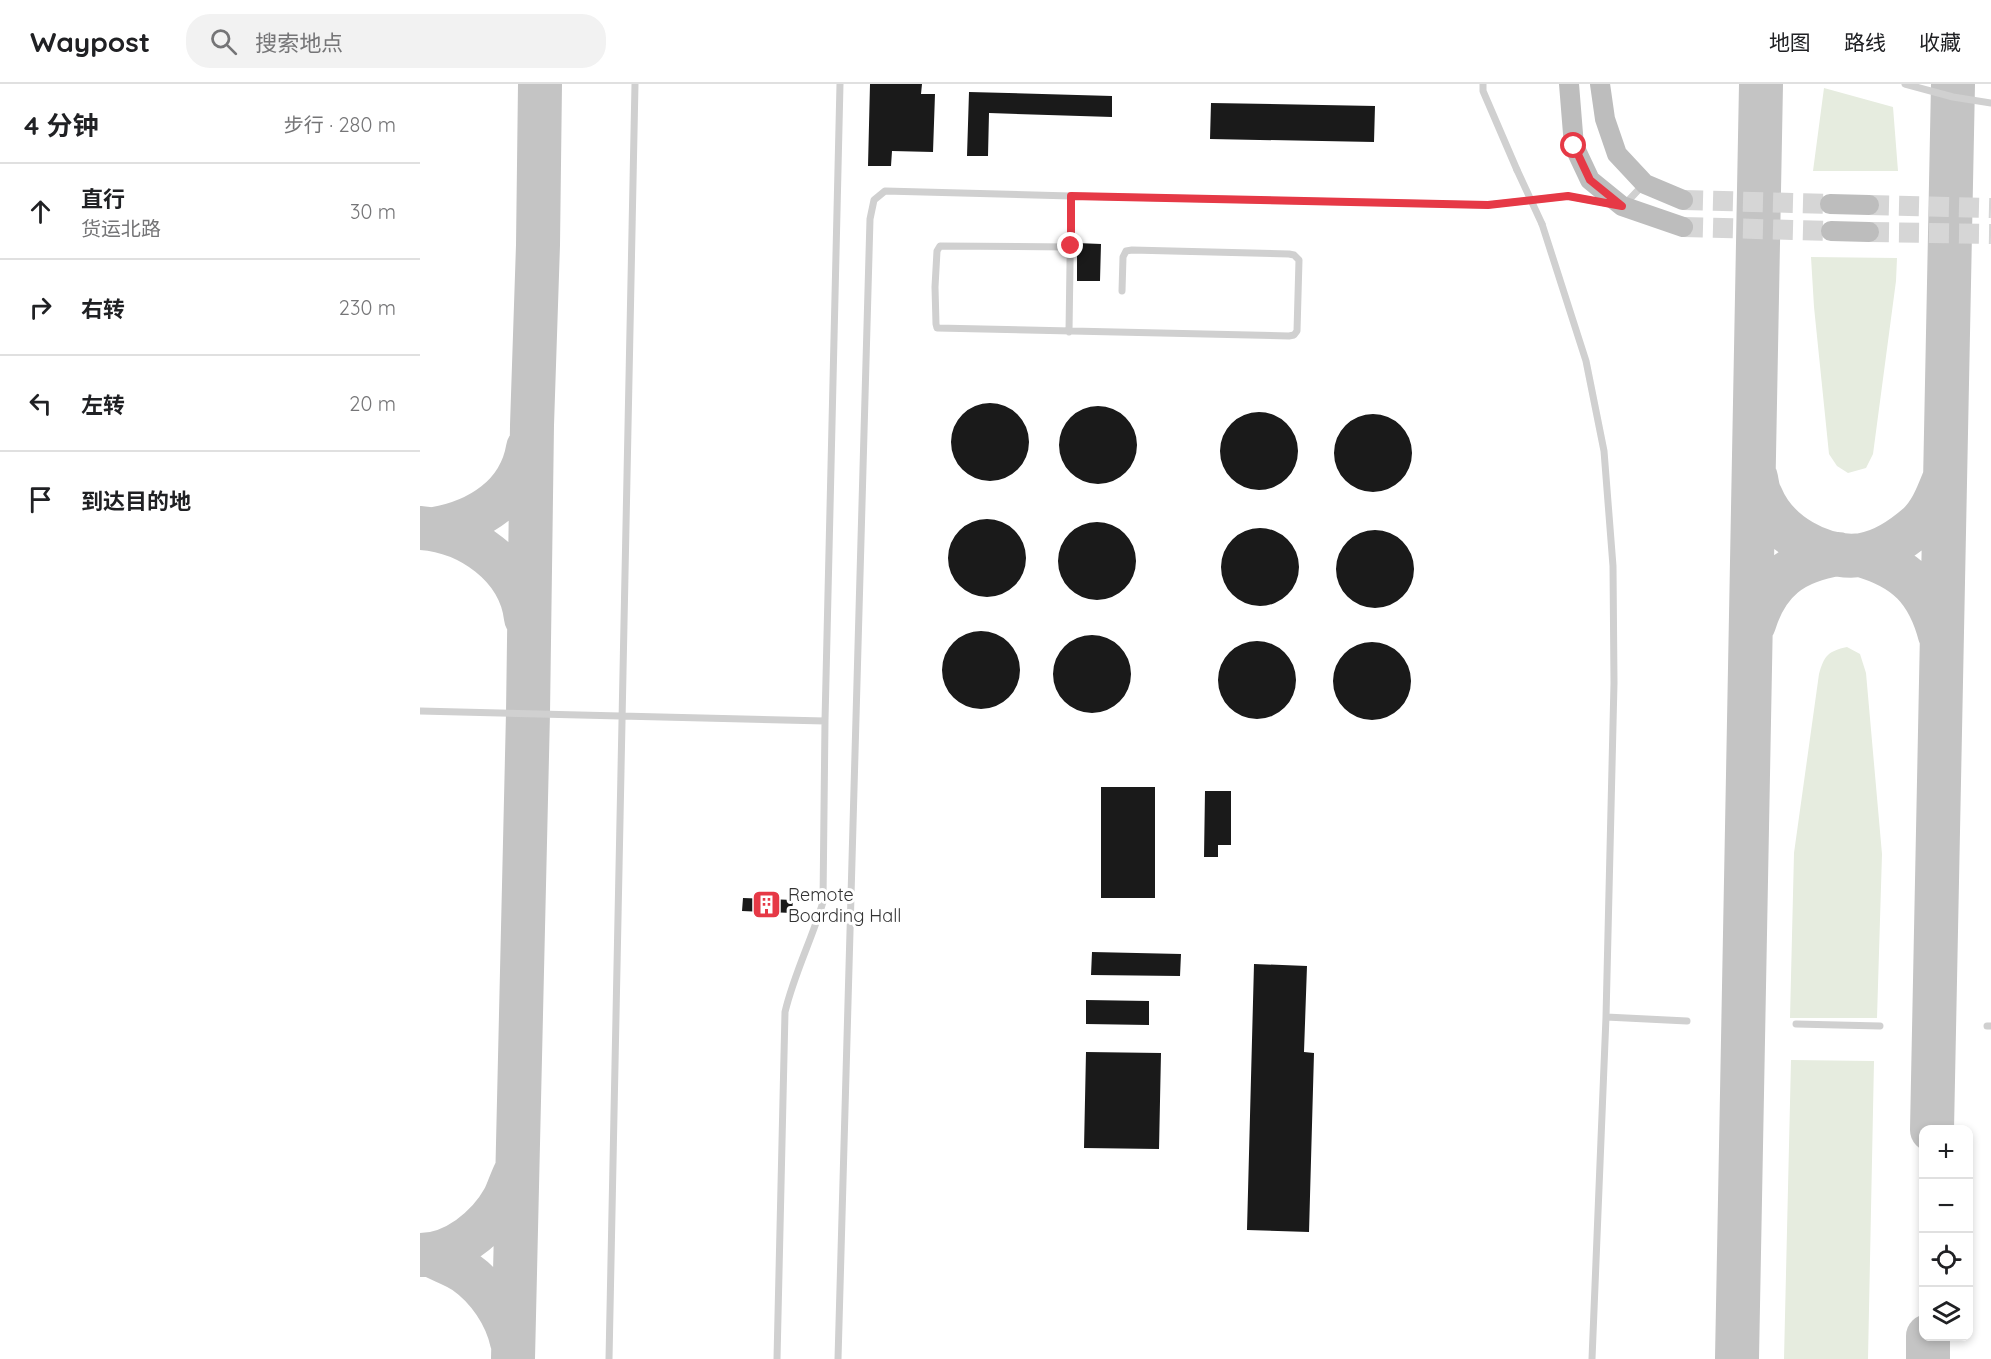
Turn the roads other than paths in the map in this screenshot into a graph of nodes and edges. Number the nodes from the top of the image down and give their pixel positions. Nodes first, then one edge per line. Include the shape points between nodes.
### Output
1 (635, 84) edge
2 (840, 84) edge
3 (1483, 84) edge
4 (1569, 84) edge
5 (1600, 84) edge
6 (1905, 84) edge
7 (1991, 104) edge
8 (1645, 184) junction
9 (1071, 196) junction
10 (1683, 200) tunnel mouth
11 (1830, 204) tunnel mouth
12 (1869, 205) tunnel mouth
13 (1622, 206) junction
14 (1683, 227) tunnel mouth
15 (1831, 231) tunnel mouth
16 (1869, 232) tunnel mouth
17 (1071, 246) junction
18 (1122, 291) dead end
19 (1069, 332) junction
20 (420, 711) edge
21 (621, 715) junction
22 (825, 721) junction
23 (1605, 1017) junction
24 (1687, 1021) dead end
25 (1796, 1024) dead end
26 (1880, 1026) dead end
27 (609, 1359) edge
28 (777, 1359) edge
29 (838, 1359) edge
30 (1592, 1359) edge

1 - 21 lane
2 - 22 lane
3 - 23 lane, bridge via 1542,224 1586,361 1604,451 1613,566 1614,683
4 - 13 main road via 1574,146 1590,180
5 - 8 main road via 1605,120 1617,154
6 - 7 lane
8 - 10 main road
8 - 13 lane
9 - 13 lane via 1488,205 1568,196
9 - 17 lane
9 - 29 lane via 885,191 874,200 870,219
11 - 12 main road
13 - 14 main road
15 - 16 main road
17 - 19 lane
17 - 19 lane via 940,246 935,287 936,324 940,329
18 - 19 lane via 1126,251 1289,254 1299,260 1294,335
20 - 21 lane
21 - 22 lane
21 - 27 lane
22 - 28 lane via 823,902 785,1012
23 - 24 lane
23 - 30 lane
25 - 26 lane

